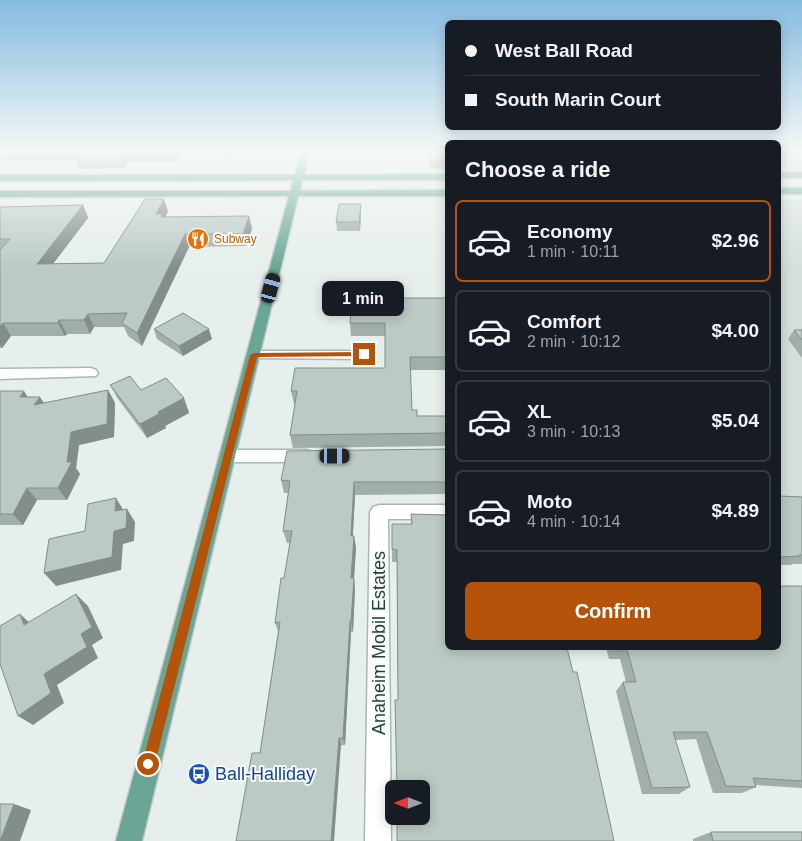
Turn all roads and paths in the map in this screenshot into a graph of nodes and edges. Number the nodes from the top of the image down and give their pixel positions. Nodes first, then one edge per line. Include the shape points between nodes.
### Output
1 (445, 193) edge
2 (0, 194) edge
3 (295, 194) junction
4 (364, 354) dead end
5 (254, 355) junction
6 (91, 373) dead end
7 (0, 374) edge
8 (228, 456) junction
9 (324, 456) edge
10 (445, 512) edge
11 (129, 841) edge
12 (378, 841) edge

1 - 3 main road
2 - 3 main road
3 - 5 main road
4 - 5 street
5 - 8 main road
6 - 7 street
8 - 9 street
8 - 11 main road
10 - 12 street, Anaheim Mobil Estates via 380,512

